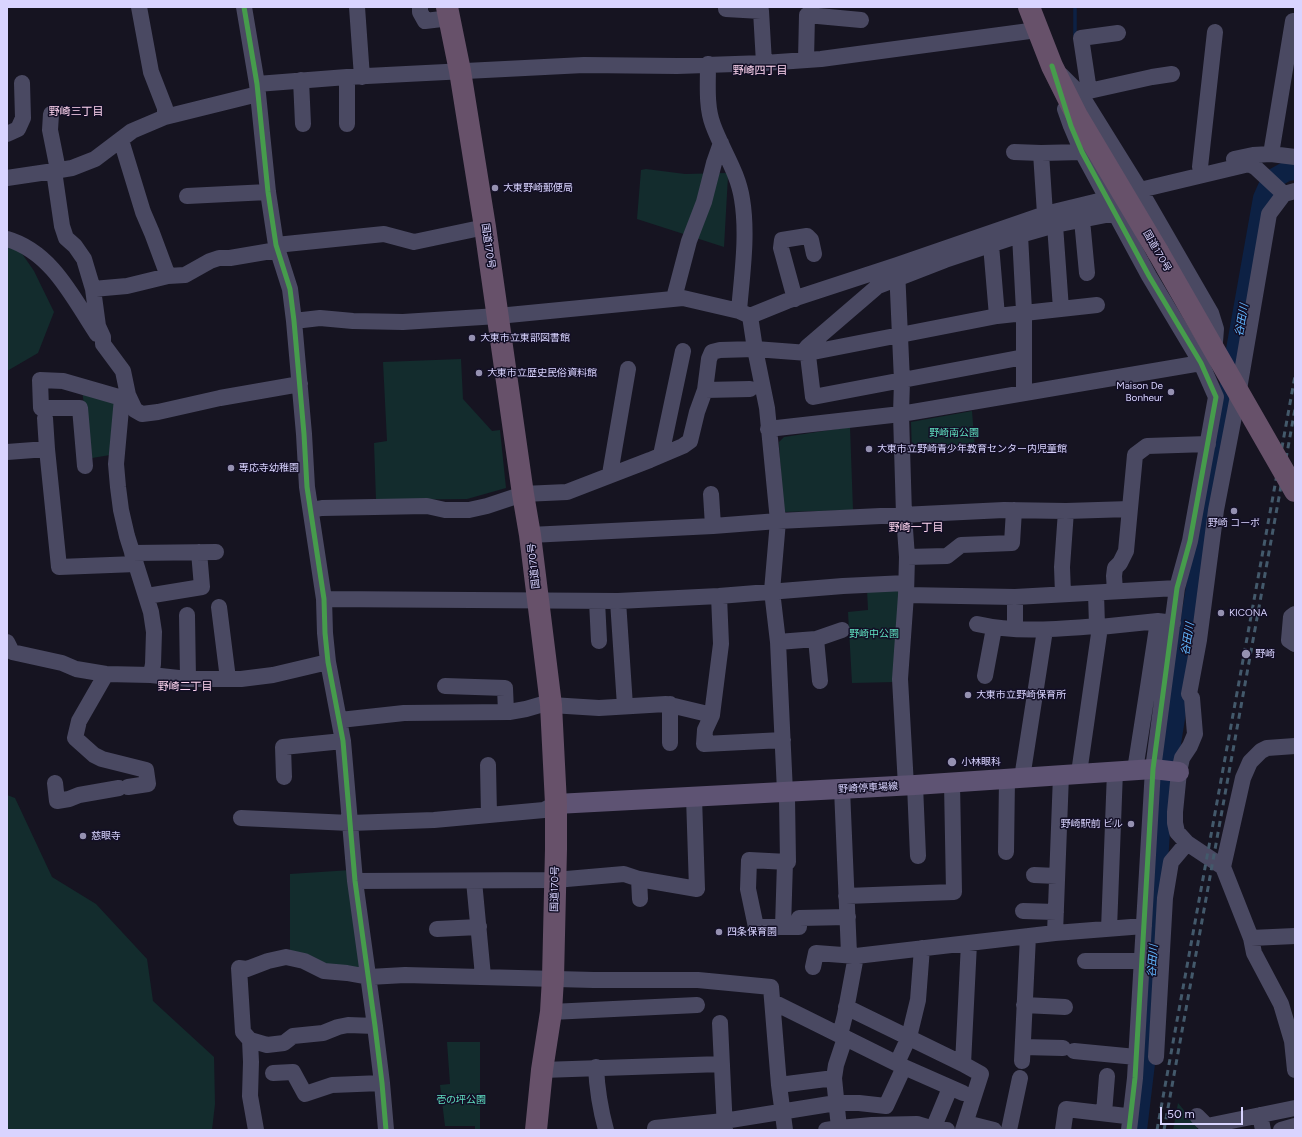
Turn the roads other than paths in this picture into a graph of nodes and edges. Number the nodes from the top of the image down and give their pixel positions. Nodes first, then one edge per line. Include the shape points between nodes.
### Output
1 (136, 7) edge
2 (244, 7) edge
3 (357, 7) edge
4 (420, 7) edge
5 (726, 7) edge
6 (1029, 7) edge
7 (448, 13) edge
8 (861, 20) dead end
9 (1293, 21) dead end
10 (1037, 30) junction
11 (1216, 32) dead end
12 (1118, 33) dead end
13 (806, 60) junction
14 (764, 63) junction
15 (708, 64) junction
16 (1052, 66) junction
17 (460, 71) junction
18 (1172, 74) dead end
19 (354, 77) junction
20 (301, 80) junction
21 (22, 83) dead end
22 (258, 89) junction
23 (1085, 93) junction
24 (51, 114) dead end
25 (164, 117) junction
26 (303, 124) dead end
27 (347, 124) dead end
28 (7, 134) edge
29 (121, 140) junction
30 (721, 143) junction
31 (1014, 152) dead end
32 (1082, 152) junction
33 (1041, 153) junction
34 (1272, 154) junction
35 (1295, 157) edge
36 (1200, 167) junction
37 (56, 171) junction
38 (7, 178) edge
39 (1178, 180) junction
40 (1140, 190) junction
41 (268, 192) junction
42 (1290, 193) edge
43 (187, 196) dead end
44 (1107, 199) junction
45 (1116, 213) junction
46 (1050, 219) junction
47 (1082, 220) junction
48 (485, 227) junction
49 (1020, 235) junction
50 (7, 240) edge
51 (991, 245) junction
52 (277, 247) junction
53 (814, 254) dead end
54 (897, 272) junction
55 (1088, 273) dead end
56 (168, 276) junction
57 (94, 288) junction
58 (674, 298) junction
59 (795, 299) junction
60 (1097, 304) dead end
61 (1061, 309) junction
62 (1024, 313) junction
63 (745, 314) junction
64 (498, 316) junction
65 (997, 316) junction
66 (294, 321) junction
67 (900, 335) junction
68 (103, 344) junction
69 (755, 349) junction
70 (684, 351) dead end
71 (808, 353) junction
72 (1024, 357) junction
73 (1201, 363) junction
74 (628, 369) dead end
75 (902, 381) junction
76 (300, 384) junction
77 (750, 389) dead end
78 (705, 390) junction
79 (1024, 392) junction
80 (125, 396) junction
81 (1216, 397) junction
82 (1237, 401) junction
83 (901, 414) junction
84 (45, 418) dead end
85 (768, 430) junction
86 (1208, 444) junction
87 (47, 450) junction
88 (7, 452) edge
89 (661, 455) junction
90 (85, 466) dead end
91 (610, 474) junction
92 (1295, 491) edge
93 (523, 494) junction
94 (711, 494) dead end
95 (311, 510) junction
96 (1014, 510) junction
97 (1130, 510) junction
98 (1066, 511) junction
99 (904, 515) junction
100 (778, 521) junction
101 (713, 526) junction
102 (530, 535) junction
103 (199, 552) junction
104 (216, 552) dead end
105 (906, 557) junction
106 (134, 559) junction
107 (1177, 588) junction
108 (906, 589) junction
109 (772, 591) junction
110 (1115, 591) junction
111 (1096, 593) junction
112 (1063, 594) junction
113 (147, 596) junction
114 (719, 596) junction
115 (1015, 597) junction
116 (324, 599) junction
117 (537, 600) junction
118 (598, 601) junction
119 (618, 601) junction
120 (219, 607) dead end
121 (1295, 614) edge
122 (187, 615) dead end
123 (1166, 622) junction
124 (977, 624) dead end
125 (1099, 627) junction
126 (994, 628) junction
127 (1015, 629) junction
128 (842, 630) dead end
129 (1045, 630) junction
130 (816, 639) junction
131 (599, 641) dead end
132 (7, 642) edge
133 (778, 642) junction
134 (1295, 644) edge
135 (328, 662) junction
136 (106, 674) junction
137 (151, 675) junction
138 (985, 676) dead end
139 (188, 679) junction
140 (228, 679) junction
141 (820, 681) dead end
142 (445, 686) dead end
143 (1171, 691) junction
144 (550, 704) junction
145 (670, 704) junction
146 (625, 706) junction
147 (506, 712) junction
148 (712, 715) junction
149 (340, 720) junction
150 (783, 740) junction
151 (343, 741) junction
152 (670, 743) dead end
153 (1295, 746) edge
154 (488, 765) dead end
155 (1152, 770) junction
156 (1070, 774) junction
157 (284, 777) dead end
158 (1014, 778) junction
159 (55, 783) dead end
160 (952, 783) junction
161 (911, 786) junction
162 (842, 789) junction
163 (785, 792) junction
164 (694, 797) junction
165 (556, 804) junction
166 (489, 815) junction
167 (241, 818) dead end
168 (350, 823) junction
169 (1187, 842) junction
170 (1006, 852) dead end
171 (918, 856) dead end
172 (784, 862) junction
173 (1223, 867) junction
174 (1034, 875) dead end
175 (1057, 876) junction
176 (639, 879) junction
177 (556, 880) junction
178 (356, 881) junction
179 (474, 881) junction
180 (846, 896) junction
181 (640, 899) dead end
182 (1023, 911) dead end
183 (1056, 912) junction
184 (848, 917) junction
185 (1144, 926) junction
186 (479, 927) junction
187 (783, 927) junction
188 (1109, 929) junction
189 (437, 930) dead end
190 (1055, 934) junction
191 (1028, 936) junction
192 (1295, 936) edge
193 (1251, 938) junction
194 (969, 943) junction
195 (922, 948) junction
196 (853, 955) junction
197 (1142, 960) junction
198 (1085, 961) dead end
199 (1161, 961) junction
200 (813, 967) dead end
201 (483, 976) junction
202 (369, 977) junction
203 (553, 978) junction
204 (773, 1002) junction
205 (1288, 1004) edge
206 (696, 1005) dead end
207 (1024, 1005) junction
208 (846, 1007) junction
209 (1065, 1007) dead end
210 (551, 1012) junction
211 (720, 1023) dead end
212 (375, 1026) junction
213 (843, 1037) junction
214 (909, 1038) junction
215 (250, 1040) junction
216 (1293, 1041) edge
217 (1136, 1057) junction
218 (1156, 1057) dead end
219 (722, 1064) junction
220 (964, 1064) junction
221 (901, 1065) junction
222 (596, 1068) junction
223 (542, 1070) junction
224 (1295, 1070) edge
225 (273, 1073) dead end
226 (1107, 1076) dead end
227 (834, 1078) junction
228 (1020, 1078) dead end
229 (382, 1083) junction
230 (779, 1085) junction
231 (836, 1103) junction
232 (1295, 1108) edge
233 (783, 1111) junction
234 (1104, 1113) junction
235 (1197, 1116) dead end
236 (1262, 1122) edge
237 (1127, 1123) edge
238 (724, 1125) edge
239 (965, 1126) edge
240 (1295, 1126) edge
241 (655, 1128) dead end
242 (832, 1129) edge
243 (940, 1129) edge
244 (256, 1130) edge
245 (386, 1130) edge
246 (536, 1130) edge
247 (606, 1130) edge
248 (785, 1130) edge
249 (994, 1130) edge
250 (1009, 1130) edge
251 (1063, 1130) edge
252 (1281, 1130) edge

1 - 25 street via 151,72 165,108
2 - 22 street
3 - 19 street
4 - 7 street via 424,21
5 - 14 street via 761,11
6 - 10 highway, 国道170号
7 - 17 highway, 国道170号
8 - 13 street via 807,15
9 - 34 street
10 - 13 street
10 - 16 highway, 国道170号
11 - 36 street
12 - 23 street via 1081,38
13 - 14 street
14 - 15 street
15 - 17 street via 584,65
15 - 30 street via 709,107 712,124
16 - 23 street
16 - 32 street
16 - 92 highway, 国道170号, bridge via 1077,116
17 - 19 street
17 - 48 highway, 国道170号
18 - 23 street
19 - 20 street
19 - 27 street
20 - 22 street
20 - 26 street
21 - 28 street via 23,118 18,129
22 - 25 street
22 - 41 street
23 - 40 street
24 - 37 street via 50,130
25 - 29 street via 132,131
29 - 37 street via 95,159
29 - 56 street via 143,212
30 - 58 street via 704,202 689,241
30 - 63 street via 733,167 742,198
31 - 33 street
32 - 33 street
32 - 44 street
33 - 46 street
34 - 35 street
34 - 36 street via 1253,155
36 - 39 street via 1176,172
37 - 38 street
37 - 57 street via 62,226 66,238 76,246 84,258
39 - 40 street
39 - 42 street via 1249,164
40 - 73 street via 1211,313 1216,329 1215,342
41 - 43 street
41 - 52 street
42 - 82 street via 1269,214
44 - 45 street
44 - 46 street
45 - 47 street
45 - 73 street via 1149,276
46 - 47 street
46 - 49 street
46 - 54 street
46 - 61 street
47 - 55 street
48 - 52 street via 414,242 384,234
48 - 64 highway, 国道170号
49 - 51 street
49 - 62 street
50 - 68 street via 19,243 42,258 53,269
51 - 54 street
51 - 65 street
52 - 56 street via 230,258 219,258 185,275
52 - 66 street via 290,289
53 - 59 street via 811,240 806,236 782,240 781,248
54 - 59 street
54 - 67 street
54 - 71 street via 867,294 808,347
56 - 57 street via 127,286
57 - 68 street via 98,326
58 - 63 street via 684,298
58 - 64 street
59 - 63 street
60 - 61 street
61 - 62 street
62 - 65 street
62 - 72 street
63 - 69 street
64 - 66 street via 403,322 320,318
64 - 93 highway, 国道170号
65 - 67 street
66 - 76 street
67 - 71 street
67 - 75 street
68 - 80 street via 123,371
69 - 71 street
69 - 78 street via 712,352
69 - 85 street via 767,408
70 - 89 street
71 - 75 street via 813,397
72 - 75 street
72 - 79 street
73 - 79 street
73 - 81 street
74 - 91 street
75 - 83 street
76 - 80 street via 142,414 135,410
76 - 95 street
77 - 78 street
78 - 89 street via 690,441
79 - 83 street
80 - 90 street via 63,381 40,380 41,408 80,408
80 - 106 street via 116,464 121,510
81 - 82 street
81 - 86 street
82 - 143 street via 1216,510 1199,640
83 - 85 street
83 - 99 street
84 - 87 street
85 - 100 street
86 - 97 street via 1147,446 1134,455
86 - 107 street via 1190,541
87 - 88 street
87 - 106 street via 59,567
89 - 91 street
91 - 93 street via 567,492
93 - 95 street via 469,510 445,510 428,506
93 - 102 highway, 国道170号
94 - 101 street
95 - 116 street
96 - 98 street
96 - 99 street
96 - 105 street via 1012,543 961,545 947,556
97 - 98 street
97 - 110 street via 1126,551 1115,568
98 - 112 street
99 - 100 street
99 - 105 street
100 - 101 street
100 - 109 street
101 - 102 street
102 - 117 highway, 国道170号
103 - 104 street
103 - 106 street
103 - 113 street via 202,587
105 - 108 street
106 - 113 street
107 - 110 street
107 - 123 street
108 - 109 street via 843,586
108 - 115 street
108 - 161 street via 900,679
109 - 114 street
109 - 133 street
110 - 111 street
111 - 112 street
111 - 125 street
112 - 115 street
113 - 137 street via 154,632
114 - 119 street
114 - 148 street via 721,644
115 - 127 street
116 - 117 street
116 - 135 street
117 - 118 street
117 - 144 highway, 国道170号
118 - 119 street
118 - 131 street
119 - 146 street
120 - 140 street
121 - 134 street via 1291,617 1289,640
122 - 139 street
123 - 125 street
123 - 143 street
124 - 126 street
125 - 129 street
125 - 156 street
126 - 127 street
126 - 138 street
127 - 129 street
128 - 130 street
129 - 158 street
130 - 133 street
130 - 141 street
132 - 136 street via 12,652
133 - 150 street
135 - 140 street via 273,675
135 - 149 street
136 - 137 street
136 - 159 street via 79,721 75,738 102,759 146,770 148,784 57,801
137 - 139 street
139 - 140 street
142 - 147 street via 505,688
143 - 155 street
143 - 155 street via 1192,698 1195,734 1182,758
144 - 146 street via 599,708
144 - 147 street
144 - 165 highway, 国道170号
145 - 146 street
145 - 148 street
145 - 152 street
147 - 149 street via 411,713
148 - 150 street via 705,730 704,744
149 - 151 street
150 - 163 street
151 - 157 street via 283,747
151 - 168 street
153 - 173 street via 1267,748 1250,762 1243,778
154 - 166 street
155 - 156 main road, 野崎停車場線
155 - 169 street via 1176,797 1177,832
155 - 185 street
155 - 188 street
156 - 158 main road, 野崎停車場線
156 - 175 street
158 - 160 main road, 野崎停車場線
158 - 170 street
160 - 161 main road, 野崎停車場線
160 - 180 street via 954,892
161 - 162 main road, 野崎停車場線
161 - 171 street
162 - 163 main road, 野崎停車場線
162 - 180 street
163 - 164 main road, 野崎停車場線
163 - 172 street via 788,862
164 - 165 main road, 野崎停車場線
164 - 176 street via 697,889
165 - 166 street via 544,810
165 - 177 highway, 国道170号
166 - 168 street
167 - 168 street
168 - 178 street
169 - 173 street
169 - 199 street via 1171,862 1165,898
172 - 187 street
172 - 187 street via 749,860 748,889 756,928
173 - 193 street
174 - 175 street
175 - 183 street
176 - 177 street via 624,874
176 - 181 street
177 - 179 street
177 - 203 highway, 国道170号
178 - 179 street
178 - 202 street
179 - 186 street
180 - 184 street
182 - 183 street
183 - 190 street
184 - 187 street via 799,918 799,927
184 - 196 street
185 - 188 street
185 - 197 street
186 - 189 street
186 - 201 street
188 - 190 street
190 - 191 street
191 - 194 street
191 - 207 street
192 - 193 street
193 - 205 street via 1254,953
194 - 195 street
194 - 220 street
195 - 196 street
195 - 214 street via 918,1000
196 - 200 street via 816,953
196 - 208 street
197 - 198 street
197 - 199 street
197 - 217 street
199 - 218 street
201 - 202 street
201 - 203 street
202 - 212 street
202 - 215 street via 324,971 304,960 286,957 247,969 239,968 243,1032
203 - 204 street via 698,980 771,987
203 - 210 highway, 国道170号
204 - 213 street
204 - 230 street
205 - 216 street
206 - 210 street
207 - 209 street
207 - 217 street via 1022,1054 1069,1050
208 - 213 street
208 - 214 street
210 - 223 highway, 国道170号
211 - 219 street
212 - 215 street via 348,1025 293,1036 284,1043 268,1045
212 - 229 street
213 - 221 street
213 - 227 street
214 - 220 street
214 - 221 street
215 - 244 street via 250,1096
216 - 224 street
217 - 237 street
219 - 222 street
219 - 238 street
220 - 239 street via 981,1074
221 - 231 street via 886,1106
221 - 243 street via 957,1090
222 - 223 street
222 - 247 street via 596,1088
223 - 246 highway, 国道170号
225 - 229 street via 293,1072 306,1094 332,1085
226 - 234 street
227 - 230 street
227 - 231 street
228 - 250 street
229 - 245 street
230 - 233 street
231 - 233 street
231 - 242 street
232 - 236 street
233 - 238 street
233 - 248 street
234 - 237 street
234 - 251 street via 1066,1109
235 - 236 street via 1207,1126
238 - 241 street
239 - 249 street
240 - 252 street
242 - 243 street via 917,1124

